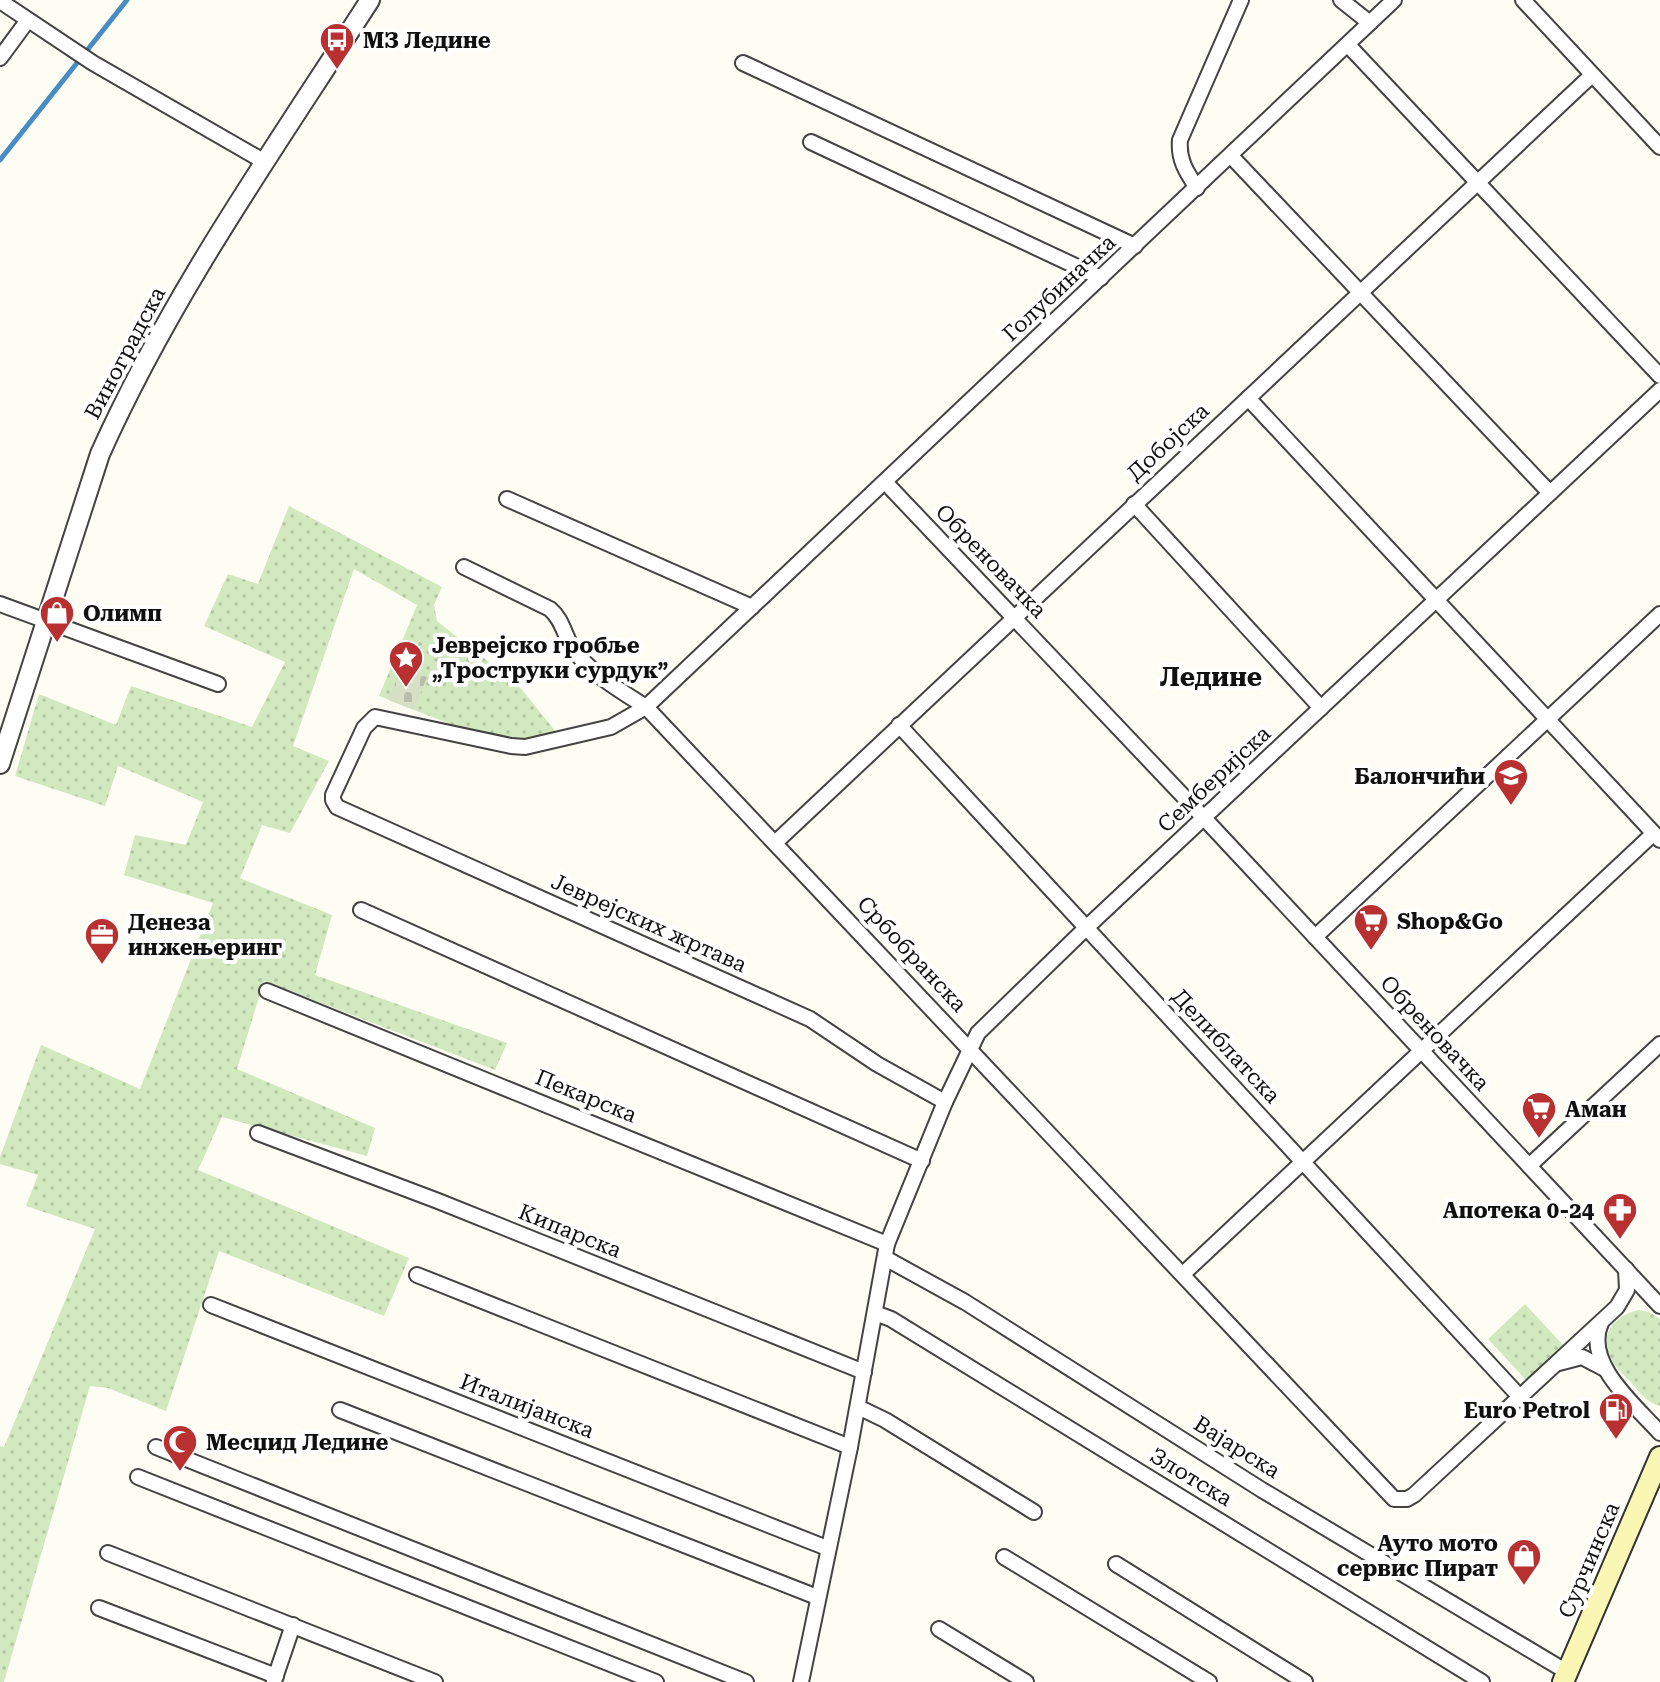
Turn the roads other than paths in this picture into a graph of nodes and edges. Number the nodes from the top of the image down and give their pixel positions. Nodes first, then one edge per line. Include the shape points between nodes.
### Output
1 (370, 0) edge
2 (1241, 0) edge
3 (1341, 0) edge
4 (1394, 0) edge
5 (1523, 0) edge
6 (0, 1) edge
7 (28, 20) junction
8 (1370, 23) junction
9 (1348, 45) junction
10 (0, 58) edge
11 (743, 63) dead end
12 (1592, 75) junction
13 (811, 142) dead end
14 (1660, 147) edge
15 (1231, 156) junction
16 (265, 162) junction
17 (1479, 183) junction
18 (1197, 188) junction
19 (1135, 246) junction
20 (1101, 278) junction
21 (1361, 293) junction
22 (1660, 376) edge
23 (1660, 390) edge
24 (1248, 398) junction
25 (885, 482) junction
26 (1550, 493) junction
27 (507, 499) dead end
28 (1134, 504) junction
29 (464, 567) dead end
30 (1437, 600) junction
31 (0, 604) edge
32 (752, 607) junction
33 (1660, 614) edge
34 (1014, 617) junction
35 (48, 620) junction
36 (218, 684) dead end
37 (646, 707) junction
38 (1321, 708) junction
39 (1547, 720) junction
40 (899, 725) junction
41 (0, 764) edge
42 (1204, 818) junction
43 (1657, 837) edge
44 (776, 842) junction
45 (361, 910) dead end
46 (1086, 928) junction
47 (1315, 937) junction
48 (267, 991) dead end
49 (1660, 1044) edge
50 (970, 1048) junction
51 (1421, 1051) junction
52 (945, 1102) junction
53 (258, 1133) dead end
54 (922, 1161) junction
55 (1304, 1162) junction
56 (1529, 1166) junction
57 (886, 1251) junction
58 (1626, 1269) junction
59 (1183, 1274) junction
60 (417, 1275) dead end
61 (1657, 1303) edge
62 (211, 1305) dead end
63 (1617, 1307) junction
64 (875, 1313) junction
65 (1603, 1319) junction
66 (1555, 1364) junction
67 (1605, 1369) junction
68 (864, 1372) junction
69 (1519, 1396) junction
70 (858, 1407) junction
71 (340, 1410) dead end
72 (1660, 1433) edge
73 (156, 1447) dead end
74 (850, 1447) junction
75 (1660, 1457) edge
76 (138, 1477) dead end
77 (1034, 1512) dead end
78 (827, 1548) junction
79 (108, 1553) dead end
80 (1004, 1557) dead end
81 (1116, 1564) dead end
82 (817, 1597) junction
83 (99, 1608) dead end
84 (293, 1625) junction
85 (939, 1629) dead end
86 (1565, 1677) edge
87 (275, 1679) edge
88 (435, 1682) edge
89 (656, 1682) edge
90 (746, 1682) edge
91 (801, 1682) edge
92 (1026, 1682) edge
93 (1209, 1682) edge
94 (1305, 1682) edge
95 (1482, 1682) edge

1 - 16 street, Виноградска
2 - 18 street via 1180,140 1181,160
3 - 8 street
4 - 8 street, Голубиначка
5 - 12 street
6 - 7 street
7 - 10 street
7 - 16 street
8 - 9 street, Голубиначка
9 - 15 street, Голубиначка
9 - 17 street
11 - 19 street
12 - 14 street
12 - 17 street, Добојска
13 - 20 street
15 - 18 street, Голубиначка
15 - 21 street
16 - 35 street, Виноградска via 167,320 119,412 100,454
17 - 21 street, Добојска
17 - 22 street
18 - 19 street, Голубиначка
19 - 20 street, Голубиначка
20 - 25 street, Голубиначка
21 - 24 street, Добојска
21 - 26 street
23 - 26 street, Семберијска
24 - 28 street, Добојска
24 - 30 street
25 - 32 street, Голубиначка
25 - 34 street, Обреновачка
26 - 30 street, Семберијска
27 - 32 street
28 - 34 street, Добојска
28 - 38 street
29 - 37 street, Србобранска via 557,614 579,656
30 - 38 street, Семберијска
30 - 39 street
31 - 35 street
32 - 37 street, Голубиначка
33 - 39 street
34 - 40 street, Добојска
34 - 42 street, Обреновачка
35 - 36 street
35 - 41 street, Виноградска
37 - 44 street, Србобранска
37 - 52 street, Јеврејских жртава via 611,727 525,747 375,717 364,728 333,800 337,807 810,1019
38 - 42 street, Семберијска
39 - 43 street
39 - 47 street
40 - 44 street, Добојска
40 - 46 street, Делиблатска
42 - 46 street, Семберијска
42 - 47 street, Обреновачка
43 - 51 street
44 - 50 street, Србобранска
45 - 54 street
46 - 50 street, Семберијска via 984,1025
46 - 55 street, Делиблатска
47 - 51 street, Обреновачка
48 - 57 street, Пекарска
49 - 56 street
50 - 52 street, Семберијска
50 - 59 street, Србобранска
51 - 55 street
51 - 56 street, Обреновачка
52 - 54 street, Семберијска
53 - 68 street, Кипарска
54 - 57 street, Семберијска
55 - 59 street
55 - 69 street, Делиблатска
56 - 58 street, Обреновачка
57 - 64 street, Семберијска
57 - 86 street, Вајарска
58 - 61 street, Обреновачка
58 - 63 street via 1627,1290
59 - 69 street, Србобранска via 1388,1494 1400,1499 1414,1495
60 - 74 street
61 - 63 street, Обреновачка via 1638,1300
62 - 78 street, Италијанска
63 - 65 street
64 - 68 street, Семберијска
64 - 95 street, Злотска
65 - 66 street
65 - 67 street via 1597,1347
66 - 67 street via 1582,1357
66 - 69 street
67 - 72 street
68 - 70 street, Семберијска
70 - 74 street, Семберијска
70 - 77 street
71 - 82 street
73 - 90 street
74 - 78 street, Семберијска
75 - 86 main road, Сурчинска
76 - 89 street
78 - 82 street, Семберијска
79 - 84 street
80 - 93 street
81 - 94 street
82 - 91 street, Семберијска
83 - 87 street
84 - 87 street
84 - 88 street
85 - 92 street

